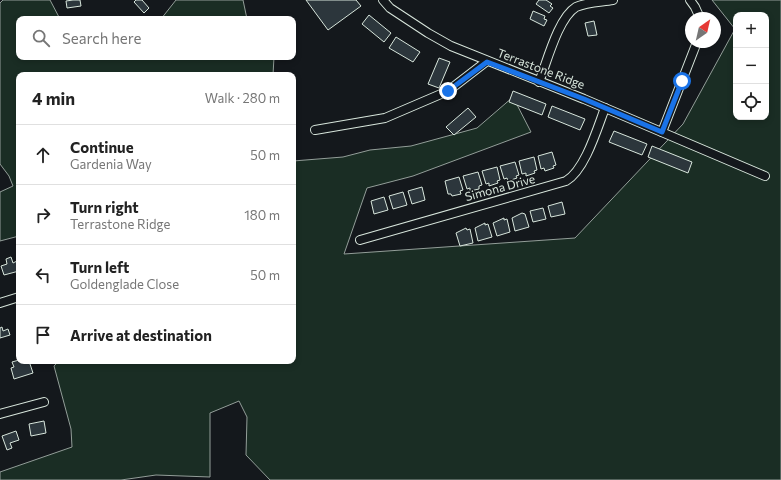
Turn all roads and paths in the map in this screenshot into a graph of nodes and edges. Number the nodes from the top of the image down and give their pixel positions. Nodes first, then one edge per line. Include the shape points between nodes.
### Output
1 (383, 0) edge
2 (613, 0) edge
3 (690, 0) edge
4 (697, 12) edge
5 (695, 48) edge
6 (487, 62) junction
7 (539, 82) junction
8 (605, 108) junction
9 (315, 130) dead end
10 (662, 132) junction
11 (765, 176) dead end
12 (360, 240) dead end
13 (16, 298) edge
14 (0, 303) edge
15 (44, 402) dead end
16 (0, 414) edge

1 - 6 street, Terrastone Ridge via 390,8 428,33
2 - 7 street via 586,4 569,13 560,28
3 - 4 street
5 - 10 street
6 - 7 street, Terrastone Ridge
6 - 9 street via 448,91 385,118
7 - 8 street, Terrastone Ridge
8 - 10 street, Terrastone Ridge
8 - 12 street, Simona Drive via 584,158 576,172 566,181
10 - 11 street, Terrastone Ridge
13 - 14 street
15 - 16 street

